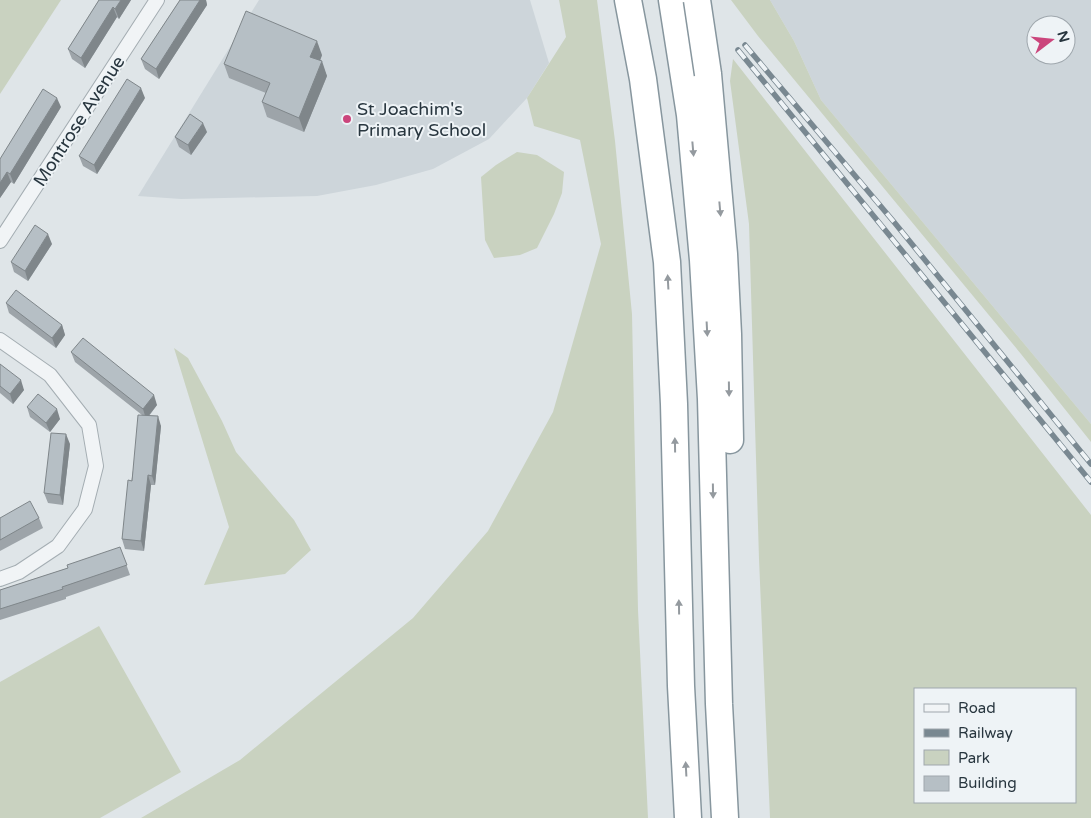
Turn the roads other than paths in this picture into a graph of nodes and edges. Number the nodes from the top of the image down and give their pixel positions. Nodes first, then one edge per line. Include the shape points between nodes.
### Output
1 (157, 0) edge
2 (628, 0) edge
3 (672, 0) edge
4 (680, 0) edge
5 (697, 0) edge
6 (682, 38) junction
7 (0, 241) edge
8 (0, 340) edge
9 (0, 579) edge
10 (688, 818) edge
11 (725, 818) edge
12 (734, 818) edge

1 - 7 street, Montrose Avenue
10 -> 2 highway via 667,262 643,80
3 - 6 highway
4 - 6 highway
5 -> 12 highway, bridge via 708,74 728,334
6 -> 11 highway via 704,260
8 - 9 street via 50,375 89,425 96,466 85,509 58,546 19,572

